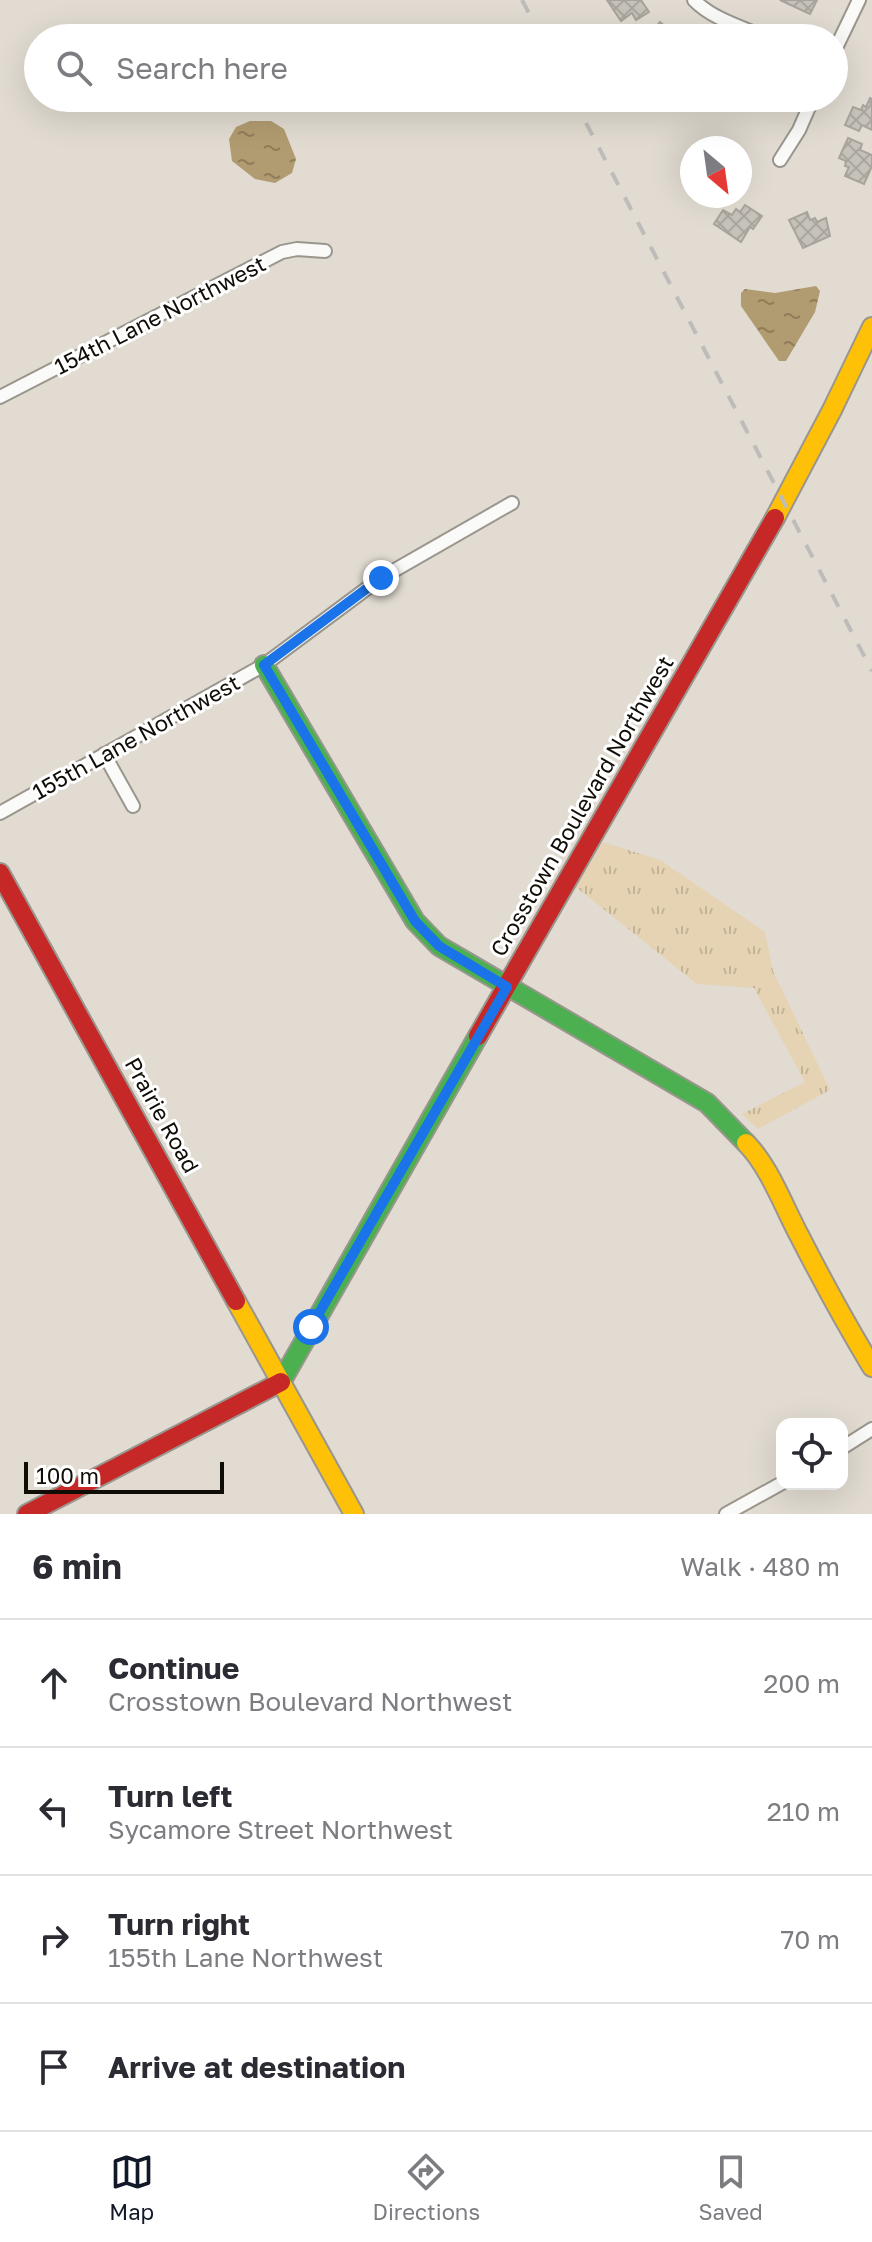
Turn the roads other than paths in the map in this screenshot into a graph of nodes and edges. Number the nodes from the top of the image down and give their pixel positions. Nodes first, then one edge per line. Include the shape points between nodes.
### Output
1 (694, 0) edge
2 (859, 0) edge
3 (738, 24) edge
4 (847, 24) edge
5 (807, 112) edge
6 (780, 160) dead end
7 (325, 251) dead end
8 (872, 327) edge
9 (0, 397) edge
10 (512, 503) dead end
11 (264, 665) junction
12 (104, 754) junction
13 (133, 806) dead end
14 (0, 813) edge
15 (0, 873) edge
16 (507, 987) junction
17 (872, 1367) edge
18 (281, 1382) junction
19 (872, 1429) edge
20 (848, 1444) edge
21 (776, 1486) edge
22 (27, 1514) edge
23 (354, 1514) edge
24 (726, 1514) edge

1 - 3 street
2 - 4 street
5 - 6 street
7 - 9 street, 154th Lane Northwest via 282,252
8 - 16 street, Crosstown Boulevard Northwest via 784,501
10 - 11 street, 155th Lane Northwest via 381,578
11 - 12 street, 155th Lane Northwest
11 - 16 street via 415,921 439,946
12 - 13 street
12 - 14 street, 155th Lane Northwest
15 - 18 street, Prairie Road
16 - 17 street via 705,1101 752,1149
16 - 18 street, Crosstown Boulevard Northwest
18 - 22 street
18 - 23 street
19 - 20 street
21 - 24 street

